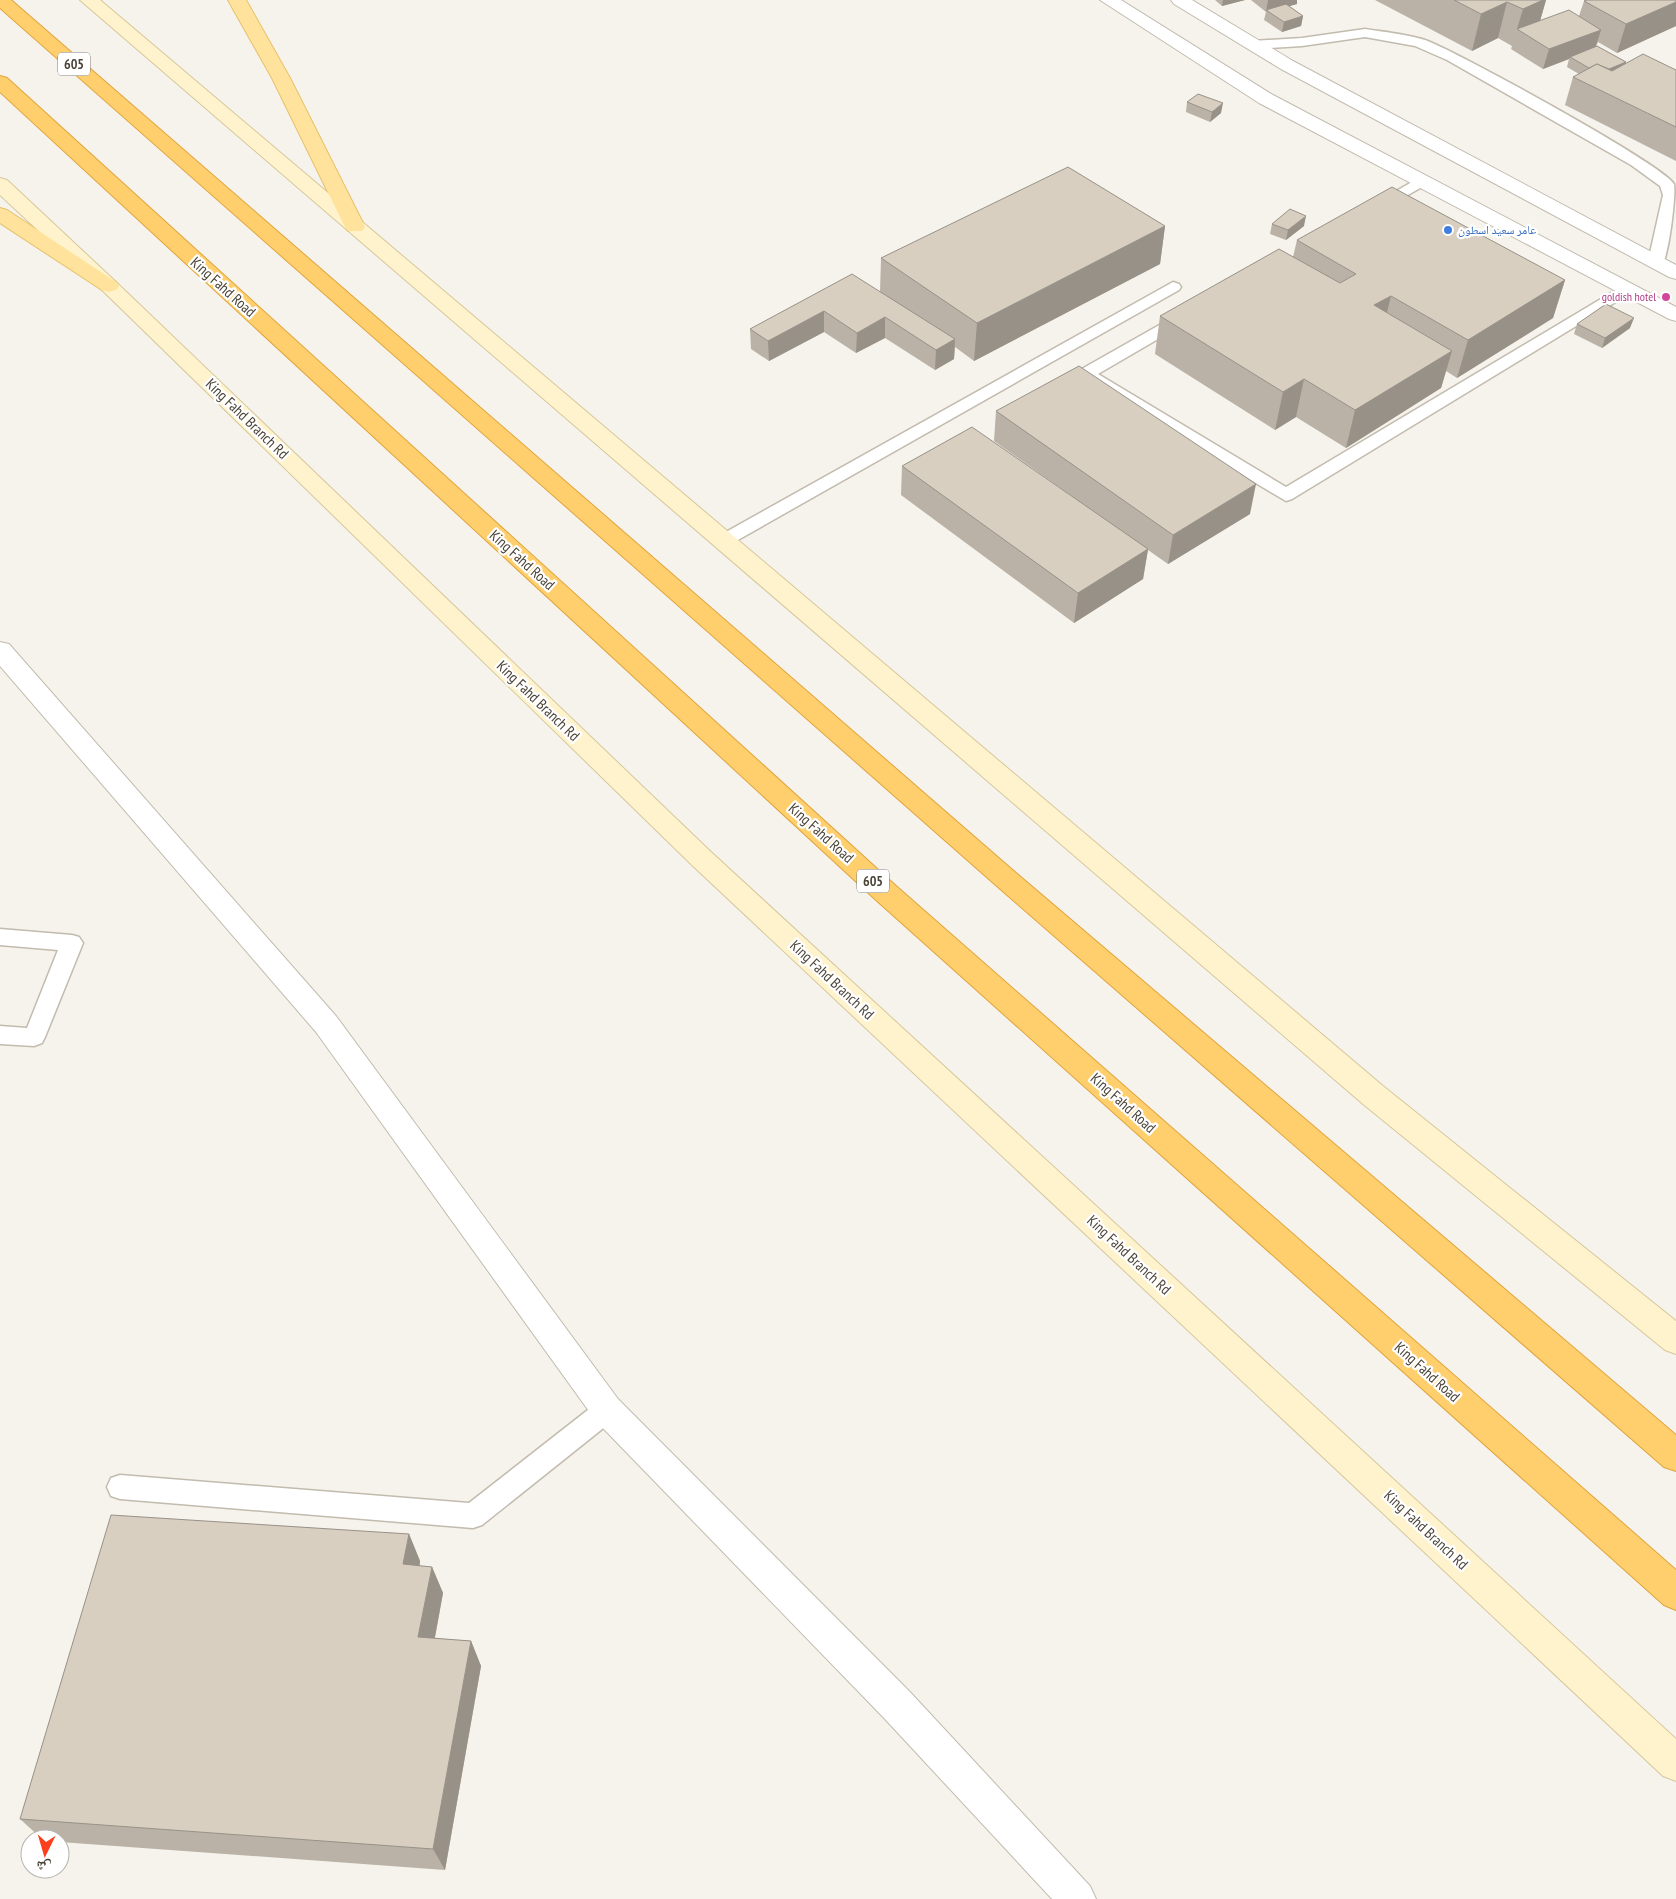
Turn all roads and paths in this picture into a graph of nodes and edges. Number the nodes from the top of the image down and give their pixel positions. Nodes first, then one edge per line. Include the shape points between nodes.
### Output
1 (2, 0) edge
2 (89, 0) edge
3 (237, 0) edge
4 (1110, 0) edge
5 (1180, 0) edge
6 (1252, 45) junction
7 (0, 82) edge
8 (1422, 181) junction
9 (0, 184) edge
10 (0, 214) edge
11 (1362, 216) edge
12 (355, 227) junction
13 (1656, 262) junction
14 (1676, 273) edge
15 (1676, 285) edge
16 (109, 286) junction
17 (1173, 287) dead end
18 (1626, 289) junction
19 (1651, 302) junction
20 (1198, 310) edge
21 (1676, 315) edge
22 (723, 540) junction
23 (0, 650) edge
24 (0, 937) edge
25 (0, 1035) edge
26 (1676, 1340) edge
27 (607, 1410) junction
28 (1676, 1456) edge
29 (120, 1487) dead end
30 (1676, 1593) edge
31 (1676, 1762) edge
32 (1077, 1899) edge

1 - 28 highway, 605 via 992,867
2 - 12 main road
3 - 12 main road via 281,78
4 - 8 street via 1266,99
5 - 6 street
6 - 13 street
6 - 13 lane via 1365,33 1418,43 1452,57 1636,162 1666,184 1671,195
7 - 30 highway, King Fahd Road / 605 via 886,893
8 - 11 lane
8 - 18 street
9 - 16 main road, King Fahd Branch Rd
10 - 16 main road
12 - 22 main road
13 - 14 street
15 - 19 street
16 - 31 main road, King Fahd Branch Rd via 709,865
17 - 22 lane
18 - 19 street
18 - 20 lane via 1286,495 1086,374
19 - 21 street
22 - 26 main road via 1366,1088
23 - 27 street via 326,1024
24 - 25 lane via 72,943 34,1037
27 - 29 lane via 473,1516
27 - 32 street via 897,1705

